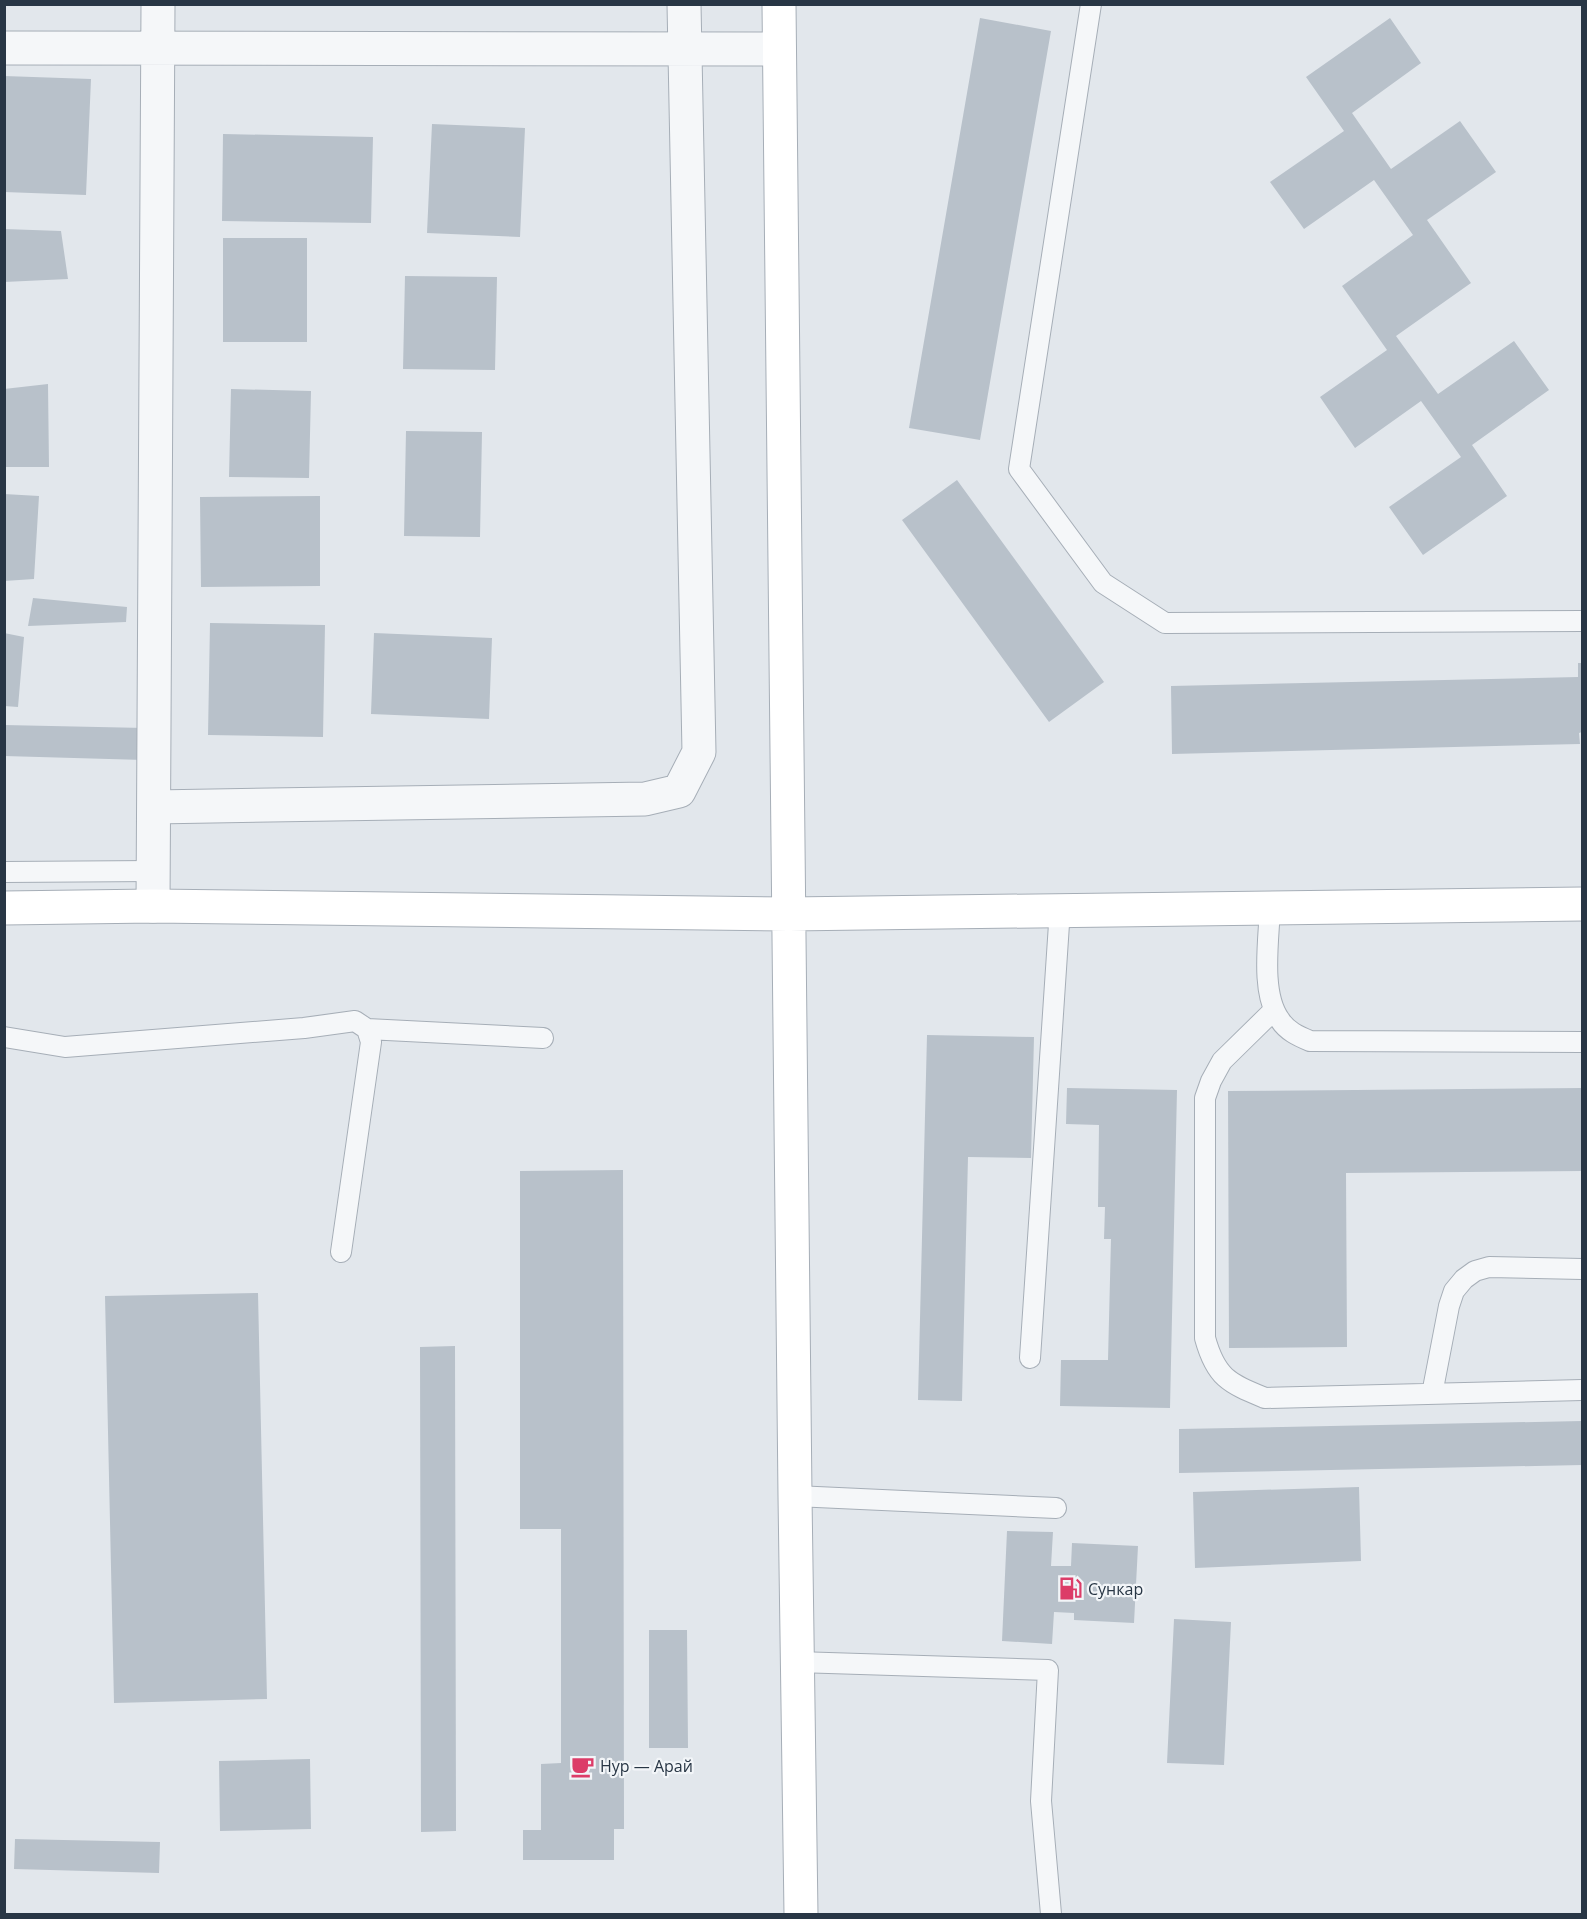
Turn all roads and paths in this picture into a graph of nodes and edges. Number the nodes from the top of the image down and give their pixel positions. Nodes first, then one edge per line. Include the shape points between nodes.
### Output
1 (158, 4) edge
2 (684, 4) edge
3 (779, 4) edge
4 (1091, 4) edge
5 (4, 48) edge
6 (158, 48) junction
7 (779, 49) junction
8 (684, 50) junction
9 (1582, 621) edge
10 (154, 807) junction
11 (153, 871) junction
12 (4, 872) edge
13 (1582, 904) edge
14 (153, 906) junction
15 (1270, 906) junction
16 (4, 908) edge
17 (1060, 909) junction
18 (789, 914) junction
19 (1274, 1010) junction
20 (367, 1029) junction
21 (4, 1037) edge
22 (543, 1038) dead end
23 (1582, 1042) edge
24 (340, 1252) dead end
25 (1582, 1269) edge
26 (1030, 1358) dead end
27 (1582, 1390) edge
28 (1432, 1394) junction
29 (795, 1496) junction
30 (1056, 1508) dead end
31 (797, 1662) junction
32 (801, 1914) edge
33 (1051, 1914) edge

1 - 6 street
2 - 8 street
3 - 7 street
4 - 9 lane via 1020,469 1103,583 1165,623
5 - 6 street
6 - 8 street
6 - 10 street
7 - 8 street
7 - 18 street
8 - 10 street via 699,752 679,791 645,800
10 - 11 street
11 - 12 lane
11 - 14 street
13 - 15 street
14 - 16 street
14 - 18 street
15 - 17 street
15 - 19 lane via 1268,985
17 - 18 street
17 - 26 lane
18 - 29 street
19 - 23 lane via 1289,1030 1310,1041
19 - 28 lane via 1222,1061 1205,1098 1205,1338 1210,1358 1224,1378 1266,1398
20 - 21 lane via 355,1021 65,1047
20 - 22 lane
20 - 24 lane via 371,1042
25 - 28 lane via 1489,1267 1464,1279 1449,1306
27 - 28 lane
29 - 30 lane
29 - 31 street
31 - 32 street
31 - 33 lane via 1048,1670 1041,1801

